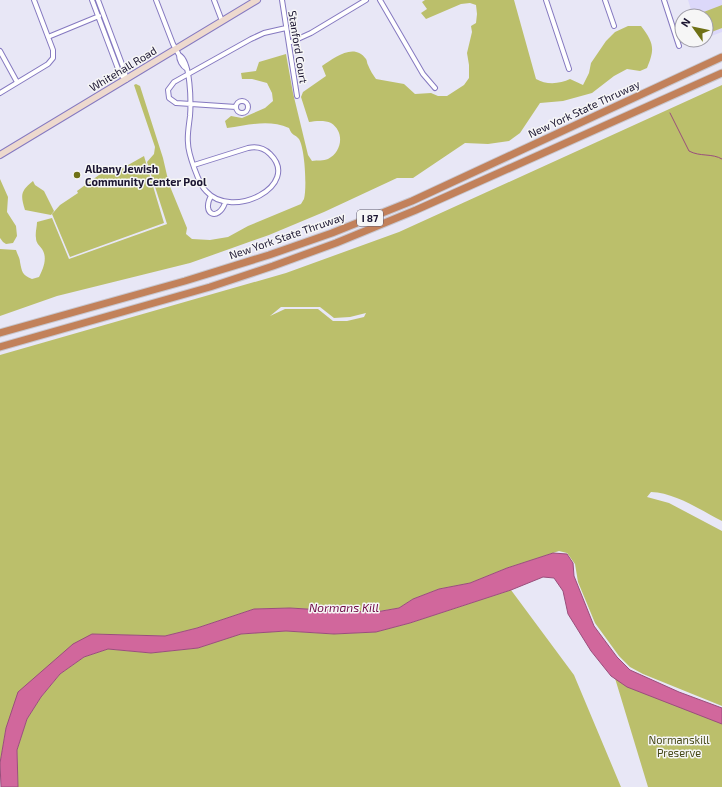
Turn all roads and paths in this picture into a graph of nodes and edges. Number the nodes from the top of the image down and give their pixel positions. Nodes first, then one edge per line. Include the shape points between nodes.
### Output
1 (34, 0) edge
2 (92, 0) edge
3 (98, 0) edge
4 (156, 0) edge
5 (214, 0) edge
6 (257, 0) edge
7 (282, 0) edge
8 (366, 0) edge
9 (380, 0) edge
10 (546, 0) edge
11 (605, 0) edge
12 (664, 0) edge
13 (103, 14) junction
14 (98, 17) junction
15 (222, 21) junction
16 (614, 26) dead end
17 (286, 28) junction
18 (674, 29) edge
19 (48, 36) junction
20 (289, 43) junction
21 (175, 49) junction
22 (0, 51) edge
23 (722, 57) edge
24 (569, 69) dead end
25 (722, 73) edge
26 (188, 75) junction
27 (126, 80) junction
28 (18, 82) junction
29 (435, 88) dead end
30 (0, 93) edge
31 (297, 96) dead end
32 (190, 104) junction
33 (236, 108) dead end
34 (0, 156) edge
35 (194, 165) junction
36 (211, 196) junction
37 (225, 203) junction
38 (0, 334) edge
39 (0, 347) edge

1 - 19 street
2 - 14 street
3 - 13 street
4 - 21 street
5 - 15 street
6 - 15 street, Whitehall Road
7 - 17 street, Stanford Court
8 - 20 street via 303,38
9 - 29 street via 423,74
10 - 24 street
11 - 16 street
12 - 18 street
13 - 14 street
13 - 27 street
14 - 19 street
14 - 27 street via 120,74
15 - 21 street, Whitehall Road
17 - 20 street, Stanford Court
17 - 26 street via 255,37
19 - 28 street via 54,53 51,61
20 - 31 street, Stanford Court
21 - 26 street via 184,60
21 - 27 street, Whitehall Road
22 - 28 street
23 - 38 highway, New York State Thruway / I 87 via 412,201 339,230 227,269
25 - 39 highway, New York State Thruway / I 87 via 416,210 336,243 203,289
26 - 32 street
26 - 32 street via 172,84 168,94 174,102
27 - 34 street, Whitehall Road
28 - 30 street
32 - 33 street
32 - 35 street via 187,143
35 - 36 street via 202,186
35 - 37 street via 252,147 261,148 273,157 278,174 270,189 237,203
36 - 37 street
36 - 37 street via 207,206 213,214 220,212

